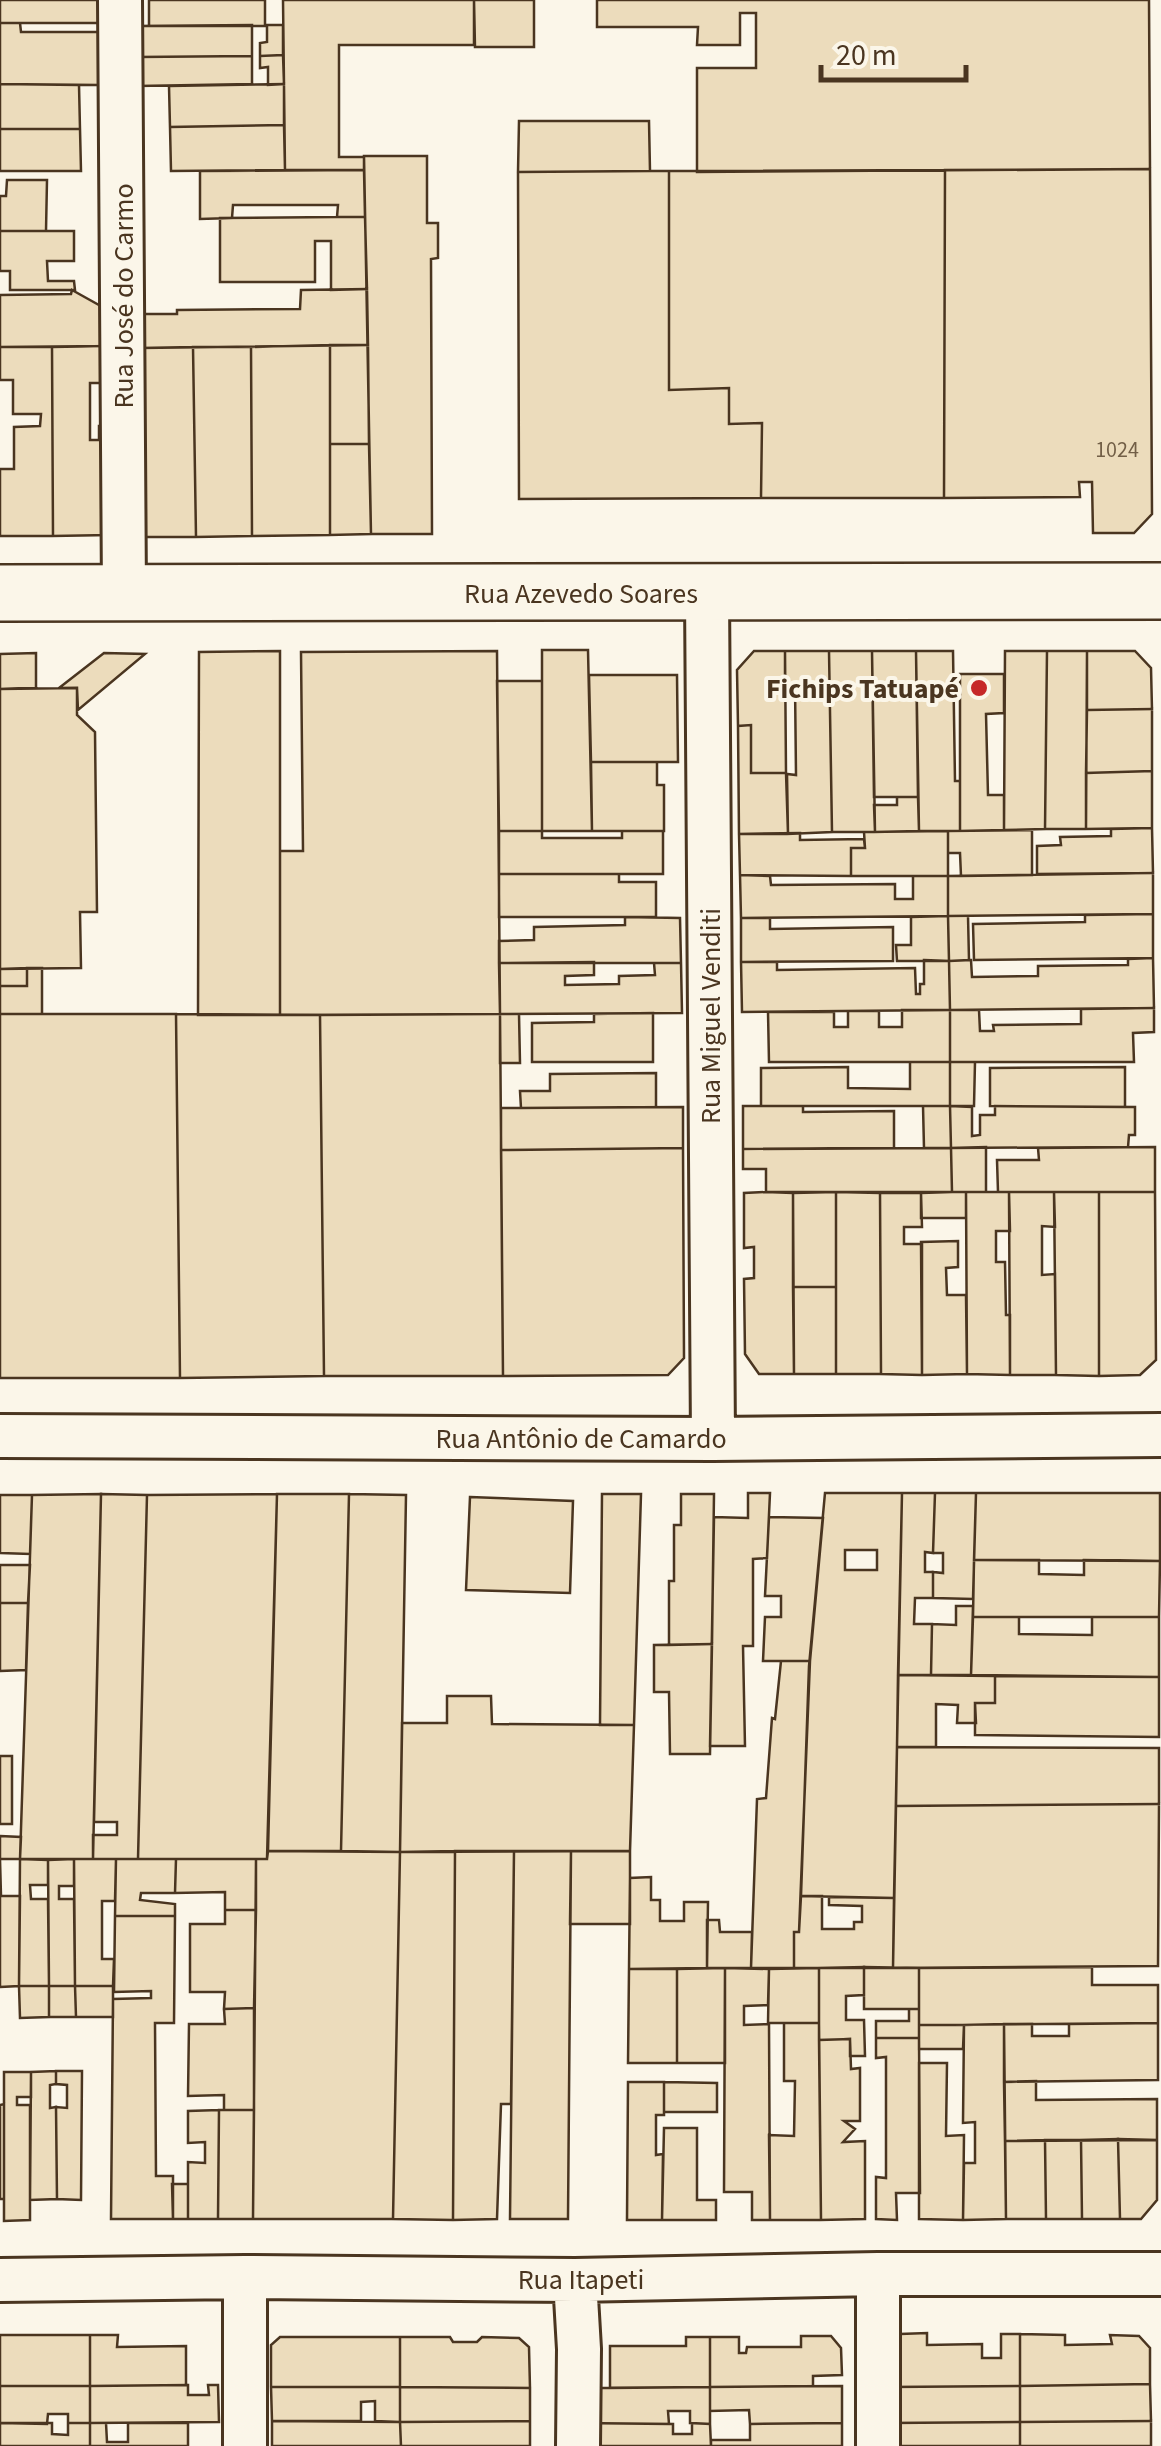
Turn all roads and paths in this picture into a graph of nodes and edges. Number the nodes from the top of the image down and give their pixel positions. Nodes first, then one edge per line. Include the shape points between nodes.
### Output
1 (120, 0) edge
2 (1161, 591) edge
3 (0, 592) edge
4 (124, 592) junction
5 (707, 593) junction
6 (1161, 1435) edge
7 (0, 1436) edge
8 (713, 1438) junction
9 (878, 2274) junction
10 (1161, 2274) edge
11 (245, 2277) junction
12 (0, 2280) edge
13 (574, 2280) junction
14 (246, 2446) edge
15 (578, 2446) edge
16 (878, 2446) edge

1 - 4 street, Rua José do Carmo
2 - 5 street, Rua Azevedo Soares
3 - 4 street, Rua Azevedo Soares
4 - 5 street, Rua Azevedo Soares
5 - 8 street, Rua Miguel Venditi
6 - 8 street, Rua Antônio de Camardo
7 - 8 street, Rua Antônio de Camardo
9 - 10 street, Rua Itapeti
9 - 13 street, Rua Itapeti
9 - 16 street
11 - 12 street, Rua Itapeti
11 - 13 street, Rua Itapeti
11 - 14 street
13 - 15 street

